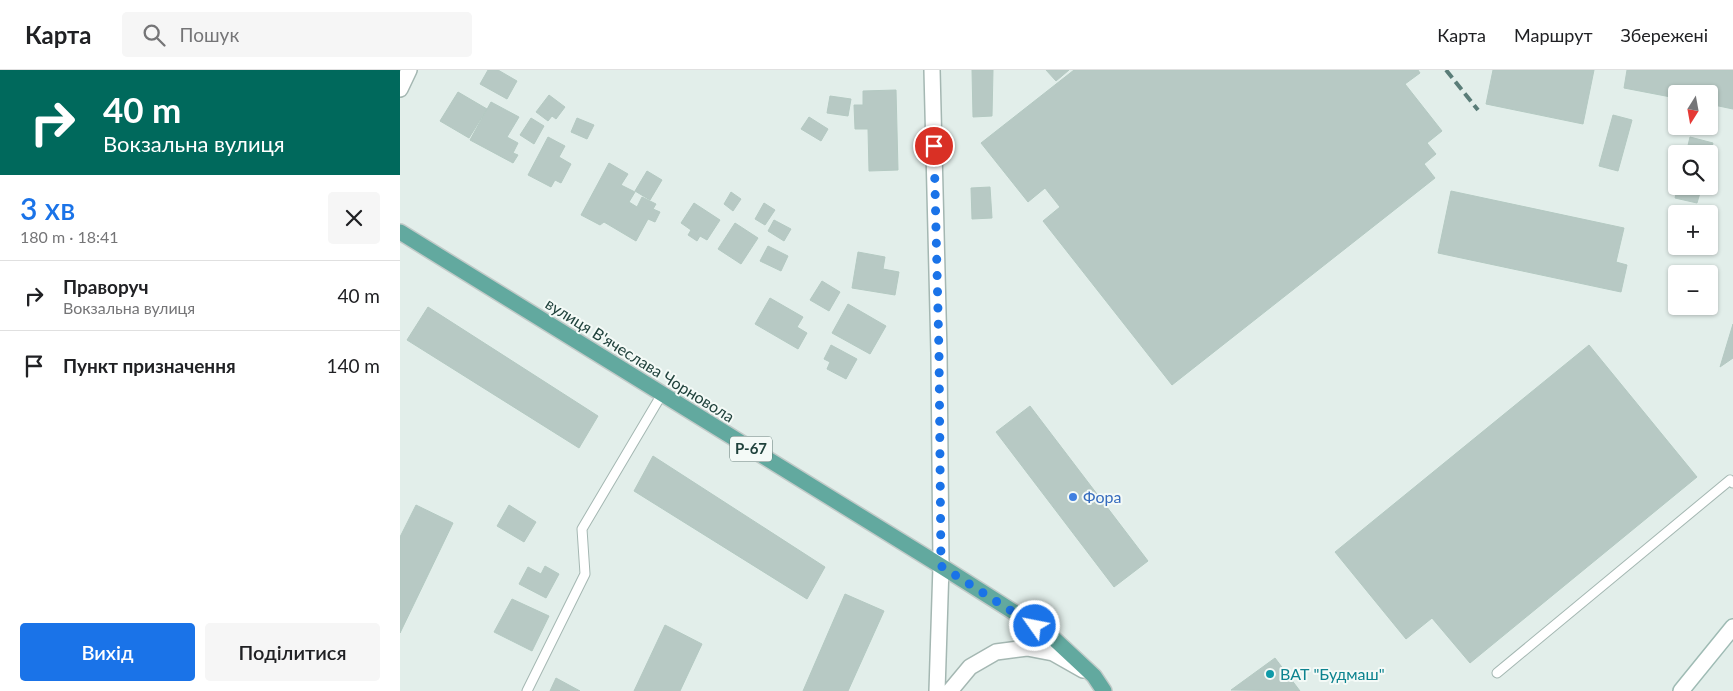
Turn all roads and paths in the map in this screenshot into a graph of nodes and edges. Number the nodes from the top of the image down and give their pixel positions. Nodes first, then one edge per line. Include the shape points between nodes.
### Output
1 (409, 70) edge
2 (932, 70) edge
3 (400, 90) edge
4 (400, 232) edge
5 (662, 394) junction
6 (1733, 483) edge
7 (941, 566) junction
8 (1733, 627) edge
9 (1497, 673) dead end
10 (1094, 676) junction
11 (527, 691) edge
12 (937, 691) edge
13 (950, 691) edge
14 (1104, 691) edge
15 (1680, 691) edge

1 - 3 street
2 - 7 street
4 - 5 main road, вулиця В'ячеслава Чорновола / Р-67
5 - 7 main road, вулиця В'ячеслава Чорновола / Р-67
5 - 11 lane via 582,529 585,574
6 - 9 lane via 1730,480
7 - 10 main road, вулиця В'ячеслава Чорновола / Р-67 via 1050,636
7 - 12 street
8 - 15 street
10 - 13 street via 1053,653 1027,648 996,652 970,667
10 - 14 main road, вулиця В'ячеслава Чорновола / Р-67

